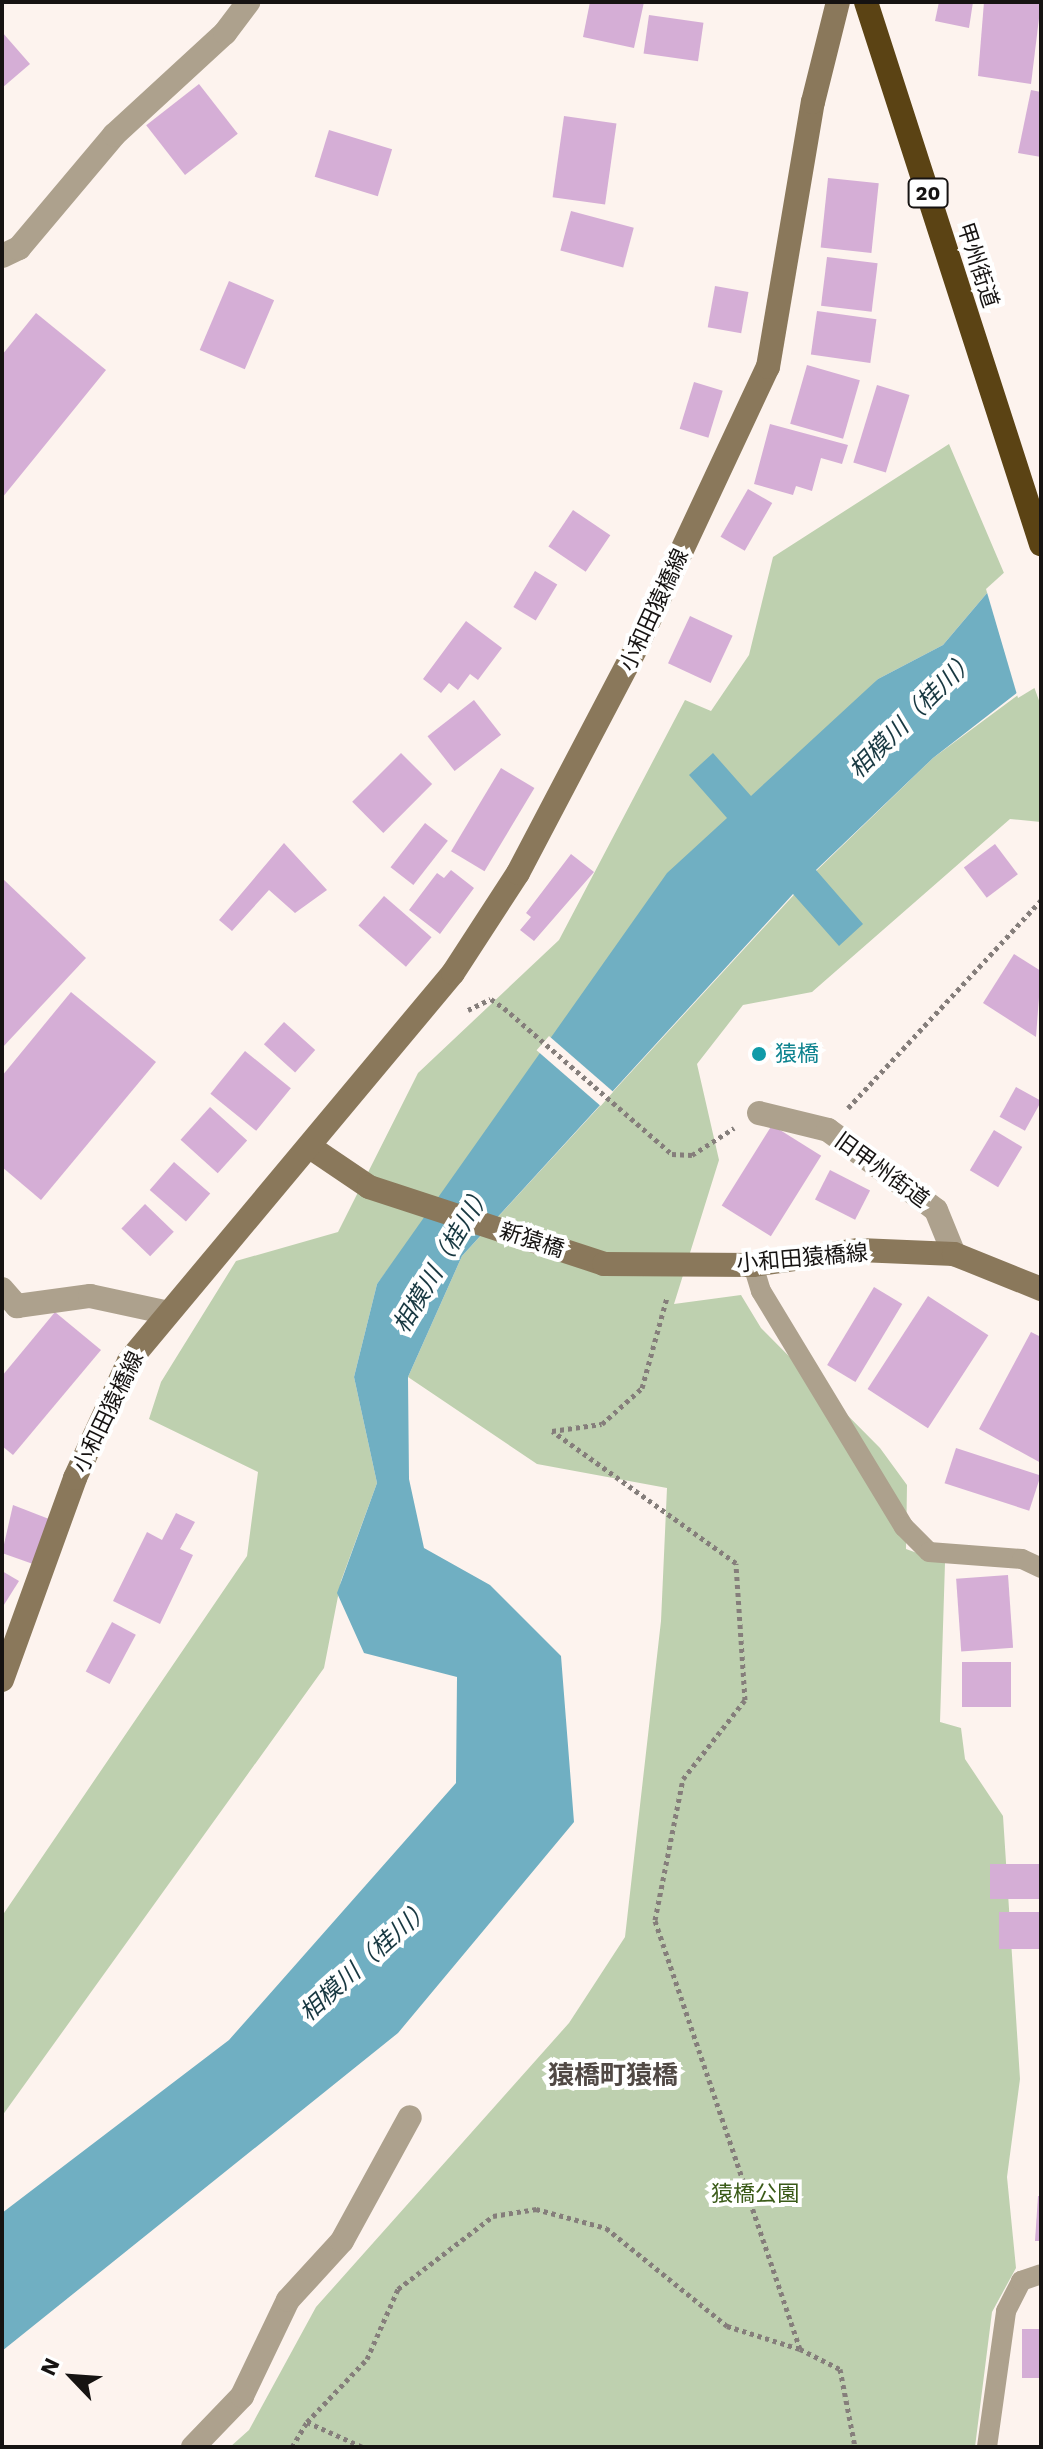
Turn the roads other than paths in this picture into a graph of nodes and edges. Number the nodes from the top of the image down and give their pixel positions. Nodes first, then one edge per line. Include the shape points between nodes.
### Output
1 (248, 2) edge
2 (838, 2) edge
3 (866, 2) edge
4 (2, 256) edge
5 (1041, 544) edge
6 (759, 1113) road end
7 (310, 1147) junction
8 (954, 1254) junction
9 (604, 1264) joint
10 (753, 1265) junction
11 (1041, 1289) edge
12 (7, 1302) edge
13 (164, 1312) junction
14 (1041, 1568) edge
15 (2, 1680) edge
16 (410, 2117) dead end
17 (1041, 2274) edge
18 (193, 2447) edge
19 (987, 2447) edge

1 - 4 street via 225,33 114,135 19,248
2 - 7 main road, 小和田猿橋線 via 813,102 768,367 638,644 518,873 453,973
3 - 5 highway, 甲州街道 / 20
6 - 8 street, 旧甲州街道 via 828,1130 936,1210
7 - 9 main road, 新猿橋 via 369,1187
7 - 13 main road, 小和田猿橋線
8 - 10 main road, 小和田猿橋線 via 859,1250
8 - 11 main road, 小和田猿橋線
9 - 10 main road, 小和田猿橋線
10 - 14 lane via 761,1291 904,1527 929,1552 1022,1559
12 - 13 street via 90,1296
13 - 15 main road, 小和田猿橋線 via 129,1361 98,1426
16 - 18 street via 342,2241 288,2300 242,2396
17 - 19 lane via 1021,2281 1006,2311

